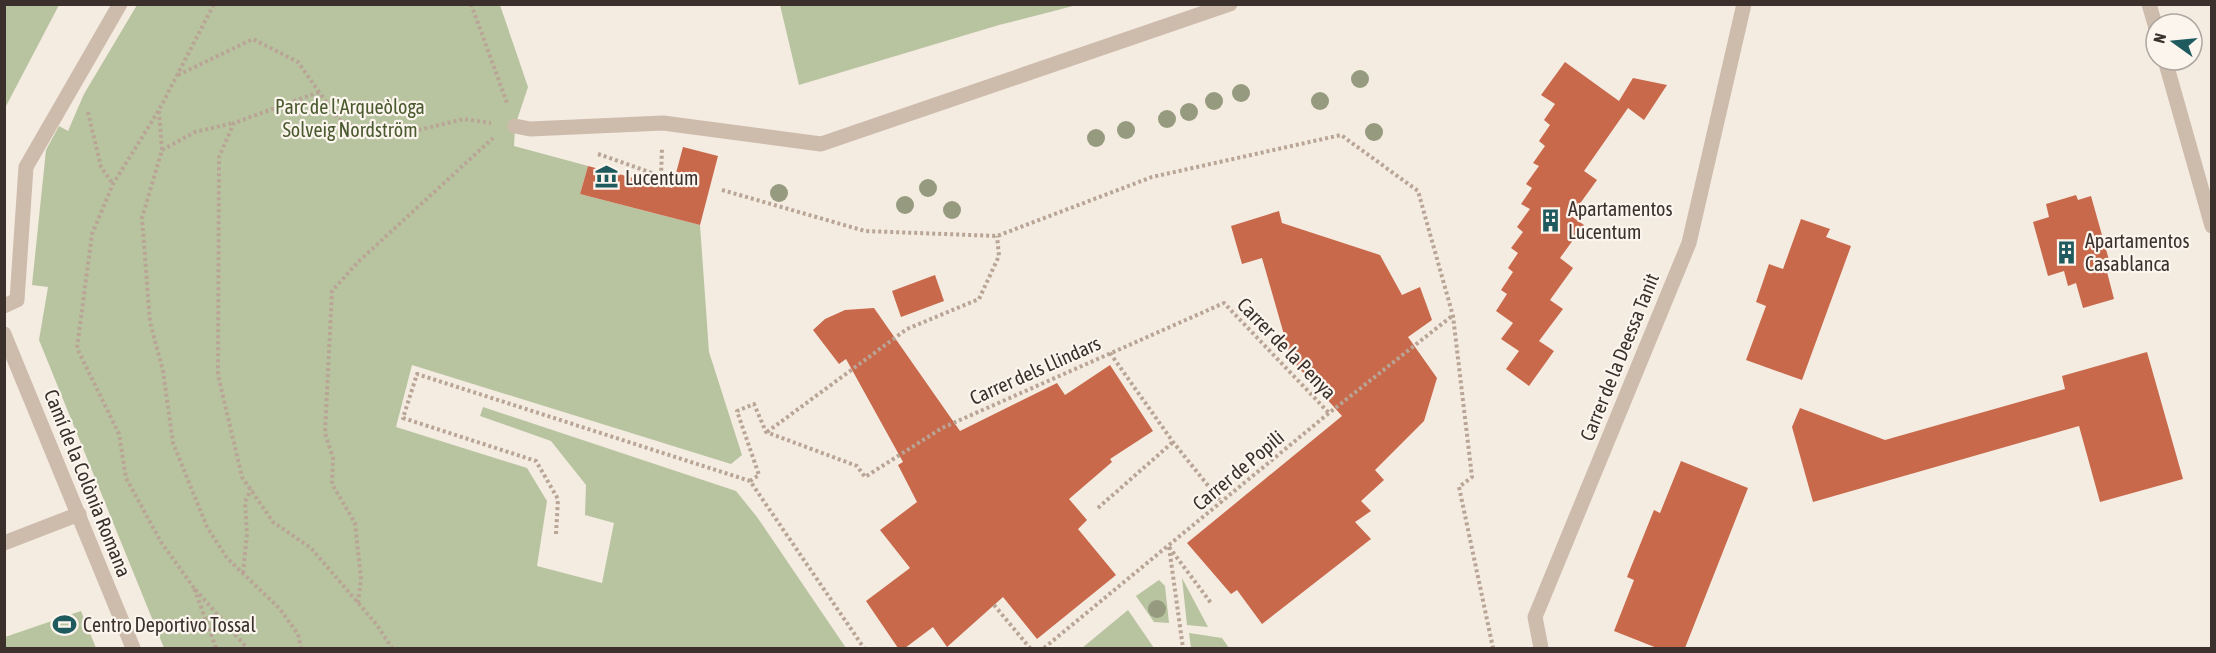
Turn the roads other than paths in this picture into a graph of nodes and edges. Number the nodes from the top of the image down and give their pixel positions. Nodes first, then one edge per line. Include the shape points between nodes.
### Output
1 (120, 4) edge
2 (1230, 4) edge
3 (1744, 4) edge
4 (2168, 72) edge
5 (515, 126) road end
6 (2211, 226) edge
7 (4, 306) edge
8 (4, 334) edge
9 (79, 514) junction
10 (4, 543) edge
11 (133, 648) edge
12 (1542, 648) edge

1 - 7 street via 26,167 17,300
2 - 5 street via 821,144 663,123 530,129
3 - 12 street, Carrer de la Deessa Tanit via 1689,243 1535,617
4 - 6 street
8 - 9 street, Camí de la Colònia Romana
9 - 10 street
9 - 11 street, Camí de la Colònia Romana

